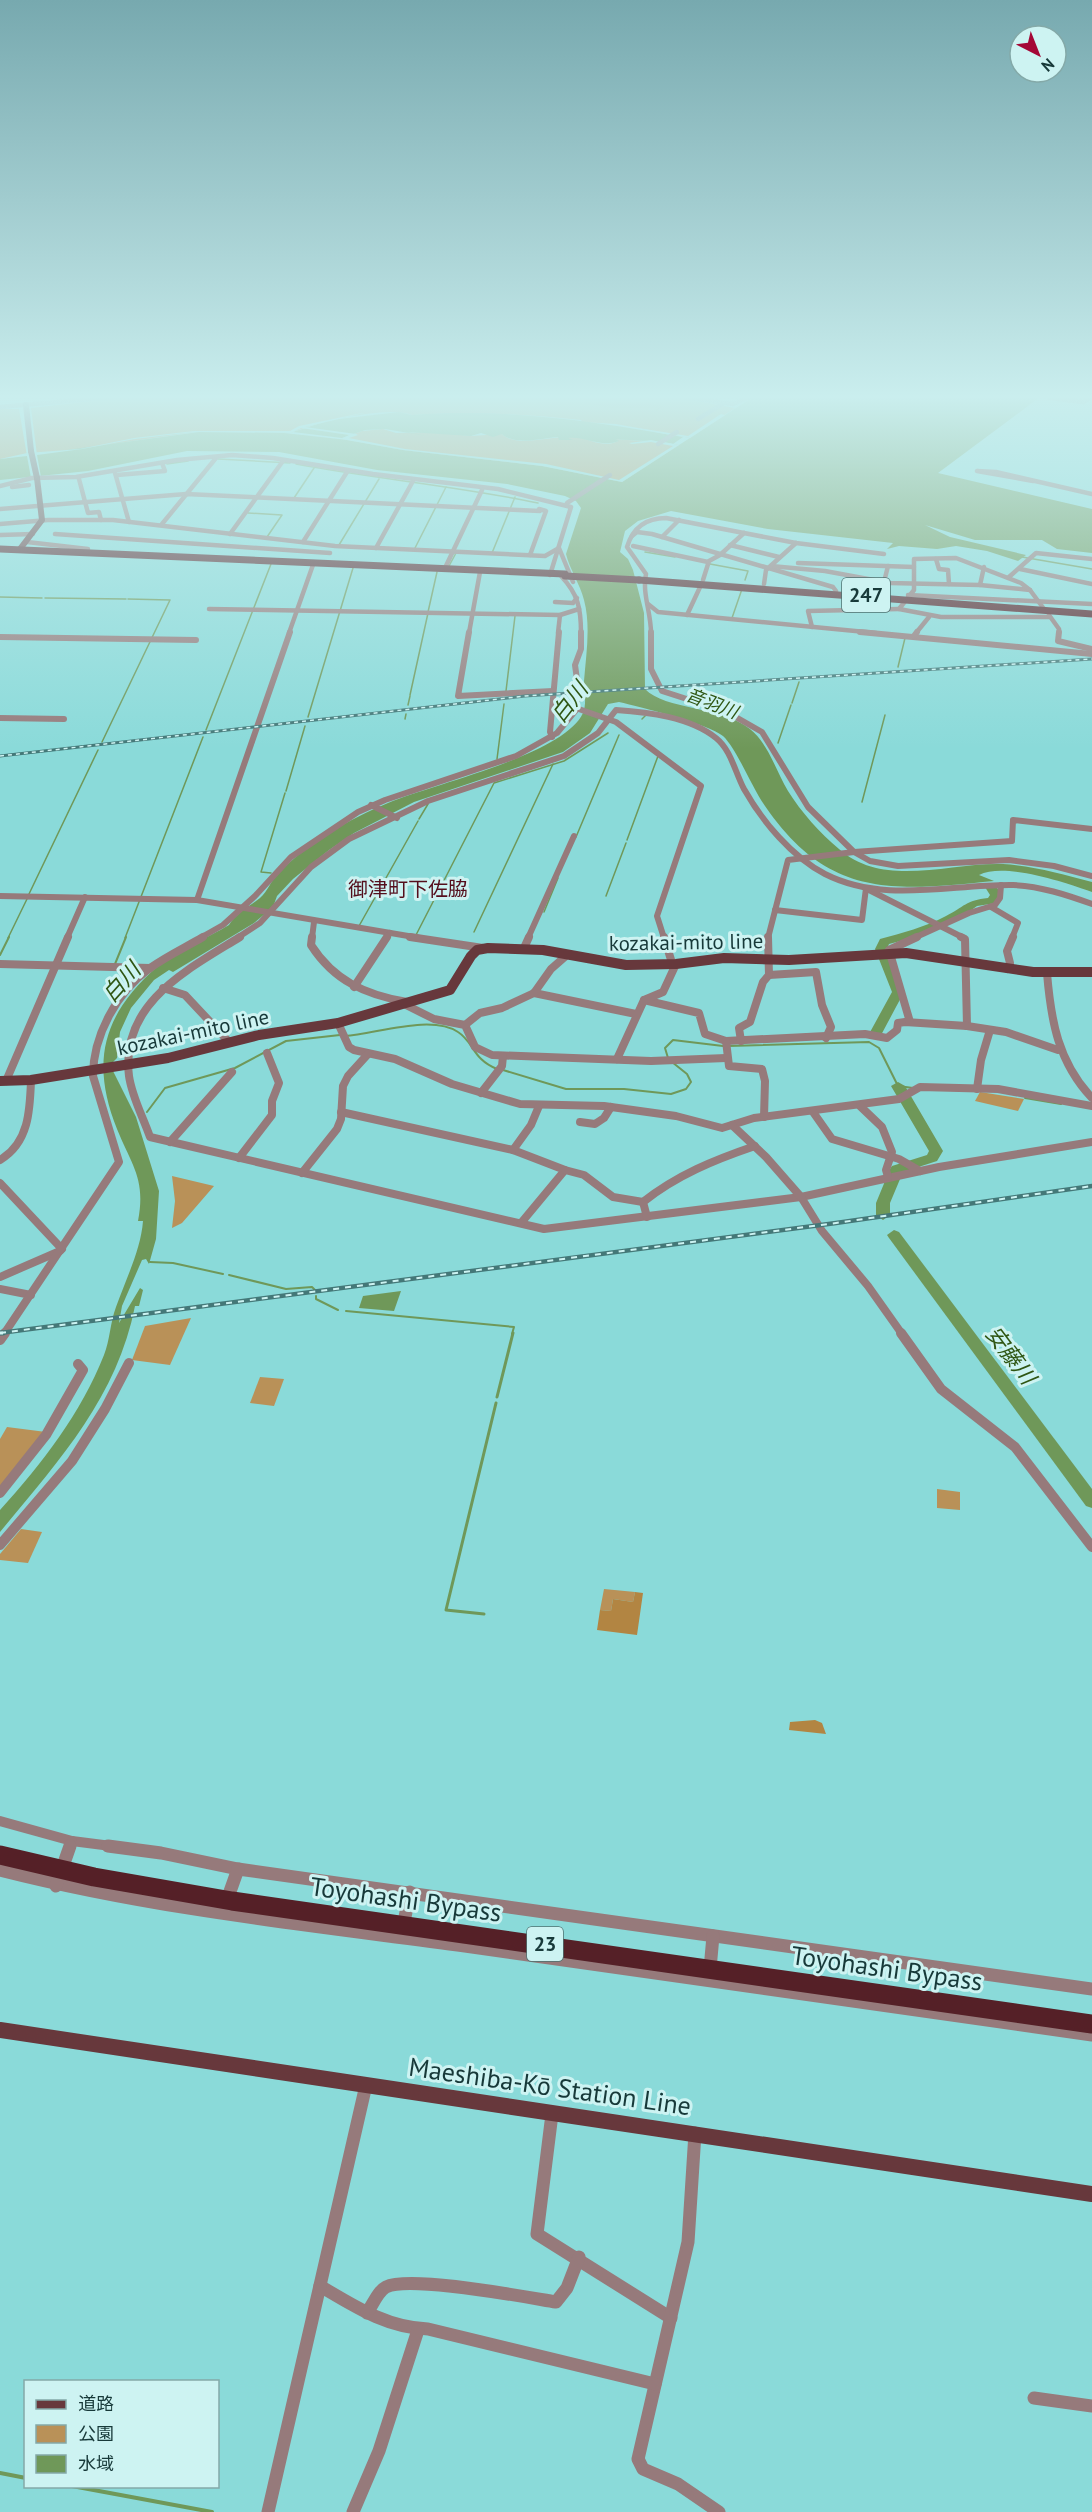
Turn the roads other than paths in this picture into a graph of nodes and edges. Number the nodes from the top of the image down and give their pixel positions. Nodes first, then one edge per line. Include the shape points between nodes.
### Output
1 (42, 514) edge
2 (100, 514) edge
3 (127, 514) edge
4 (170, 514) edge
5 (243, 514) edge
6 (320, 514) edge
7 (394, 514) edge
8 (470, 514) edge
9 (545, 514) edge
10 (570, 514) edge
11 (0, 519) edge
12 (42, 520) junction
13 (101, 520) junction
14 (679, 520) junction
15 (129, 522) junction
16 (0, 524) edge
17 (162, 524) junction
18 (744, 533) junction
19 (33, 534) junction
20 (55, 534) dead end
21 (227, 534) junction
22 (0, 535) edge
23 (100, 537) junction
24 (629, 537) junction
25 (662, 537) junction
26 (282, 540) junction
27 (27, 542) junction
28 (303, 542) junction
29 (796, 543) junction
30 (730, 545) junction
31 (213, 546) junction
32 (335, 546) junction
33 (633, 546) dead end
34 (376, 548) junction
35 (559, 548) junction
36 (0, 549) edge
37 (20, 549) junction
38 (87, 550) junction
39 (276, 550) junction
40 (452, 552) junction
41 (859, 552) junction
42 (330, 553) junction
43 (884, 554) dead end
44 (530, 555) junction
45 (720, 555) junction
46 (779, 557) junction
47 (270, 558) dead end
48 (936, 559) junction
49 (1092, 560) edge
50 (322, 562) junction
51 (314, 563) junction
52 (708, 563) junction
53 (858, 565) junction
54 (770, 566) junction
55 (890, 566) junction
56 (914, 567) junction
57 (984, 567) junction
58 (445, 568) junction
59 (1020, 569) junction
60 (480, 572) junction
61 (551, 574) junction
62 (564, 575) junction
63 (856, 577) junction
64 (1009, 577) junction
65 (642, 578) junction
66 (884, 582) junction
67 (702, 583) junction
68 (764, 584) junction
69 (914, 584) junction
70 (949, 584) junction
71 (1092, 584) edge
72 (980, 585) junction
73 (574, 589) junction
74 (1030, 590) junction
75 (836, 591) junction
76 (862, 593) junction
77 (906, 597) junction
78 (577, 598) junction
79 (555, 602) dead end
80 (1039, 602) junction
81 (648, 604) junction
82 (1092, 604) edge
83 (209, 609) dead end
84 (579, 609) junction
85 (898, 609) junction
86 (883, 610) junction
87 (296, 611) junction
88 (473, 613) junction
89 (1047, 613) junction
90 (1092, 613) edge
91 (560, 615) junction
92 (687, 615) junction
93 (878, 616) dead end
94 (929, 616) junction
95 (812, 627) junction
96 (914, 636) junction
97 (0, 637) edge
98 (196, 640) dead end
99 (1058, 641) junction
100 (1092, 649) edge
101 (1052, 650) junction
102 (1092, 654) edge
103 (553, 691) junction
104 (553, 700) junction
105 (577, 710) junction
106 (0, 718) edge
107 (64, 719) dead end
108 (608, 719) junction
109 (552, 737) junction
110 (372, 805) junction
111 (396, 817) junction
112 (1092, 829) edge
113 (574, 836) dead end
114 (852, 852) junction
115 (803, 859) junction
116 (1092, 876) edge
117 (1001, 885) junction
118 (866, 888) junction
119 (0, 896) edge
120 (85, 897) junction
121 (197, 900) junction
122 (1092, 904) edge
123 (245, 907) junction
124 (991, 907) junction
125 (775, 910) junction
126 (271, 912) junction
127 (314, 922) junction
128 (940, 924) junction
129 (390, 933) junction
130 (483, 948) junction
131 (524, 948) junction
132 (888, 953) junction
133 (567, 955) junction
134 (764, 959) junction
135 (963, 962) junction
136 (0, 964) edge
137 (674, 964) junction
138 (55, 965) junction
139 (150, 968) junction
140 (1007, 969) junction
141 (1092, 972) edge
142 (1047, 973) junction
143 (769, 975) junction
144 (354, 987) junction
145 (163, 988) junction
146 (534, 993) junction
147 (644, 1000) junction
148 (407, 1003) junction
149 (636, 1014) junction
150 (910, 1022) junction
151 (338, 1023) junction
152 (465, 1025) junction
153 (967, 1026) junction
154 (990, 1030) junction
155 (826, 1038) junction
156 (741, 1041) junction
157 (230, 1042) junction
158 (726, 1048) junction
159 (1058, 1050) junction
160 (267, 1053) dead end
161 (368, 1054) junction
162 (503, 1056) junction
163 (617, 1059) junction
164 (671, 1061) joint
165 (127, 1066) junction
166 (95, 1071) junction
167 (232, 1072) dead end
168 (32, 1080) junction
169 (3, 1081) edge
170 (976, 1089) junction
171 (481, 1093) junction
172 (1092, 1098) edge
173 (539, 1106) junction
174 (860, 1106) junction
175 (1092, 1106) edge
176 (611, 1107) junction
177 (341, 1112) junction
178 (813, 1112) junction
179 (764, 1118) junction
180 (580, 1122) dead end
181 (732, 1125) junction
182 (170, 1142) junction
183 (1092, 1142) edge
184 (755, 1146) junction
185 (513, 1150) junction
186 (893, 1157) junction
187 (239, 1158) junction
188 (0, 1160) edge
189 (914, 1166) junction
190 (565, 1170) junction
191 (302, 1173) junction
192 (892, 1176) junction
193 (0, 1184) edge
194 (801, 1197) junction
195 (643, 1202) junction
196 (647, 1217) junction
197 (521, 1223) junction
198 (61, 1250) junction
199 (0, 1277) edge
200 (0, 1289) edge
201 (31, 1295) junction
202 (0, 1340) edge
203 (129, 1363) dead end
204 (78, 1364) dead end
205 (0, 1493) edge
206 (0, 1545) edge
207 (1092, 1547) edge
208 (0, 1821) edge
209 (72, 1841) junction
210 (0, 1848) edge
211 (0, 1855) edge
212 (238, 1869) junction
213 (0, 1870) edge
214 (56, 1886) junction
215 (410, 1892) junction
216 (222, 1914) junction
217 (713, 1936) junction
218 (400, 1937) junction
219 (709, 1979) junction
220 (1092, 1989) edge
221 (1092, 2017) edge
222 (1092, 2024) edge
223 (0, 2030) edge
224 (1092, 2035) edge
225 (366, 2085) junction
226 (552, 2114) junction
227 (695, 2133) junction
228 (1092, 2194) edge
229 (579, 2257) junction
230 (320, 2286) junction
231 (367, 2313) junction
232 (670, 2318) junction
233 (418, 2330) junction
234 (655, 2384) junction
235 (1034, 2398) dead end
236 (1092, 2406) edge
237 (268, 2512) edge
238 (353, 2512) edge
239 (719, 2512) edge

1 - 12 main road
2 - 13 street
3 - 15 street
4 - 17 street
5 - 21 street
6 - 28 street
7 - 34 street
8 - 40 street
9 - 44 street
10 - 35 street
11 - 16 street
12 - 13 street
12 - 16 street
12 - 19 main road
13 - 15 street
14 - 18 street
14 - 24 street via 652,519 635,528
14 - 25 street
15 - 17 street
17 - 21 street
18 - 29 street
18 - 30 street
19 - 22 street
19 - 27 main road
20 - 23 street
21 - 26 street
21 - 31 street
23 - 31 street
23 - 38 street
24 - 25 street via 639,531
24 - 65 street via 627,549 644,570
25 - 45 street
26 - 28 street
26 - 39 street
27 - 37 main road
27 - 38 street
28 - 32 street
29 - 41 street
29 - 46 street
30 - 45 street
30 - 46 street
31 - 39 street
32 - 34 street
32 - 42 street
33 - 52 street
34 - 40 street
35 - 44 street via 549,555
35 - 61 street
35 - 73 street
36 - 37 highway, 247
37 - 38 highway, 247
37 - 51 highway, 247
38 - 51 highway, 247
39 - 42 street
39 - 47 street
40 - 44 street
40 - 58 street
41 - 43 street
41 - 55 street via 891,558
42 - 50 street
45 - 52 street
45 - 54 street
46 - 54 street
48 - 56 street via 915,559
48 - 57 street via 956,558
48 - 70 street via 939,569 948,570
49 - 59 street via 1035,554
50 - 51 highway, 247
50 - 58 highway, 247
51 - 60 highway, 247
51 - 87 street
52 - 67 street
53 - 54 street
53 - 55 street
53 - 63 street
54 - 63 street
54 - 68 street
54 - 75 street
55 - 56 street
55 - 66 street
56 - 69 street
57 - 64 street
57 - 72 street
58 - 61 highway, 247
59 - 64 street
59 - 71 street
60 - 61 highway, 247
60 - 88 street
61 - 62 highway, 247
62 - 65 highway, 247, bridge
62 - 73 street
63 - 66 street
64 - 74 street
65 - 67 highway, 247
65 - 77 highway, 247
65 - 81 street
66 - 69 street
66 - 76 street
67 - 68 highway, 247
67 - 92 street
68 - 75 highway, 247
69 - 70 street
69 - 77 street via 914,590
70 - 72 street
72 - 74 street
73 - 78 street
74 - 80 street
75 - 76 highway, 247
76 - 77 highway, 247
77 - 80 street
77 - 85 street
77 - 89 highway, 247
78 - 79 street via 573,603
78 - 84 street
80 - 82 street
80 - 89 street
81 - 92 street via 658,612
81 - 114 street via 651,669 662,691 733,714 762,732 808,807
83 - 87 street
84 - 91 street
84 - 105 street via 582,627 581,650 575,664
85 - 86 street
85 - 94 street
86 - 93 street
86 - 95 street via 808,611
87 - 88 street
87 - 121 street
88 - 91 street
88 - 103 street via 458,696
89 - 90 highway, 247
89 - 94 street
89 - 99 street via 1059,629
91 - 103 street
92 - 95 street
94 - 96 street
95 - 96 street
96 - 101 street
97 - 98 street
99 - 100 street
99 - 101 street
101 - 102 street
103 - 104 street
104 - 105 street
104 - 109 street
105 - 108 street
105 - 109 street
106 - 107 street
108 - 111 street via 587,742 564,756 428,801
108 - 115 street via 613,711 622,710 694,727 716,738 754,804
108 - 137 street via 701,786 657,916
109 - 110 street via 516,756
110 - 111 street
110 - 123 street via 291,856
111 - 126 street via 332,849 295,882
112 - 114 street via 1013,820 1012,841
113 - 131 street
114 - 115 street
114 - 116 street via 889,865 1009,860
115 - 118 street via 841,881
115 - 125 street via 788,860
117 - 118 street via 924,892
117 - 122 street via 1034,888
117 - 124 street via 1000,898
118 - 125 street via 862,920
118 - 128 street
119 - 120 street
120 - 121 street
120 - 138 street
121 - 123 street
123 - 126 street
123 - 139 street via 213,932
124 - 128 street
124 - 140 street via 1018,923 1007,951
125 - 134 street
126 - 127 street
126 - 145 street
127 - 129 street
127 - 144 street via 311,945 315,952
128 - 132 street via 895,945
128 - 135 street via 965,939
129 - 130 street
129 - 144 street
130 - 131 main road, kozakai-mito line
130 - 148 main road, kozakai-mito line via 471,956 450,990
131 - 133 main road, kozakai-mito line
132 - 134 main road, kozakai-mito line
132 - 135 main road, kozakai-mito line
132 - 150 street via 902,986
133 - 137 main road, kozakai-mito line via 626,965
133 - 146 street
134 - 137 main road, kozakai-mito line via 724,958
134 - 143 street
135 - 140 main road, kozakai-mito line
135 - 153 street
136 - 138 street
137 - 147 street via 663,992
138 - 139 street
138 - 169 street
139 - 166 street via 121,997 102,1027
140 - 142 main road, kozakai-mito line
141 - 142 main road, kozakai-mito line
142 - 159 street
143 - 155 street via 816,972 831,1027
143 - 156 street via 750,1022 739,1028
144 - 148 street via 372,996
145 - 157 street via 185,995
145 - 165 street via 136,1023
146 - 149 street
146 - 152 street via 480,1013
147 - 149 street
147 - 158 street via 699,1013 705,1034
148 - 151 main road, kozakai-mito line
148 - 152 street via 434,1019
149 - 163 street
150 - 153 street
150 - 155 street via 898,1023 897,1030 887,1038 865,1034
151 - 157 main road, kozakai-mito line
151 - 161 street via 349,1047
152 - 162 street via 479,1051
153 - 154 street
154 - 159 street
154 - 170 street
155 - 156 street
156 - 158 street
157 - 165 main road, kozakai-mito line
158 - 164 street
158 - 179 street via 733,1068 762,1069
159 - 172 street via 1073,1079
160 - 187 street via 279,1083 272,1115
161 - 171 street via 402,1061
161 - 177 street via 348,1076
162 - 163 street
162 - 171 street via 500,1069
163 - 164 street
165 - 166 main road, kozakai-mito line
165 - 182 street via 150,1137
166 - 168 main road, kozakai-mito line
166 - 198 street via 120,1162
167 - 182 street
168 - 169 main road, kozakai-mito line
168 - 188 street via 25,1128 14,1151
170 - 174 street via 919,1087 899,1098
170 - 175 street via 998,1089
171 - 173 street
173 - 176 street
173 - 185 street
174 - 178 street
174 - 186 street via 882,1127
176 - 180 street via 595,1124
176 - 181 street via 676,1116 722,1128
177 - 185 street
177 - 191 street via 337,1129
178 - 179 street
178 - 186 street via 832,1139
179 - 181 street
181 - 184 street
182 - 187 street
183 - 189 street
184 - 194 street
184 - 195 street via 685,1172
185 - 190 street
186 - 189 street
186 - 192 street via 886,1170
187 - 191 street
189 - 192 street
190 - 195 street via 577,1172 611,1195
190 - 197 street
191 - 197 street
192 - 194 street
193 - 198 street
194 - 196 street
194 - 207 street via 822,1231 868,1286 941,1389 1015,1448
195 - 196 street
196 - 197 street via 551,1229
198 - 199 street
198 - 201 street
200 - 201 street
201 - 202 street
203 - 206 street via 72,1461
204 - 205 street via 83,1370 45,1440
208 - 209 street
209 - 212 street
209 - 214 street
210 - 221 highway, Toyohashi Bypass / 23 via 99,1871 234,1895 586,1942
211 - 222 highway, Toyohashi Bypass / 23, bridge via 232,1901
212 - 215 street
212 - 216 street
213 - 214 street
214 - 216 street
215 - 217 street
215 - 218 street
216 - 218 street
217 - 219 street
217 - 220 street
218 - 219 street
219 - 224 street
223 - 225 main road, Maeshiba-Kō Station Line
225 - 226 main road, Maeshiba-Kō Station Line
225 - 230 street
226 - 227 main road, Maeshiba-Kō Station Line
226 - 229 street via 537,2234
227 - 228 main road, Maeshiba-Kō Station Line
227 - 232 street via 688,2242
229 - 231 street via 567,2288 556,2302 480,2289 399,2283 384,2288
229 - 232 street via 636,2299
230 - 231 street
230 - 237 street
231 - 233 street
232 - 234 street
233 - 234 street via 497,2344
233 - 238 street via 379,2451
234 - 239 street via 638,2458 643,2469 678,2484
235 - 236 street

